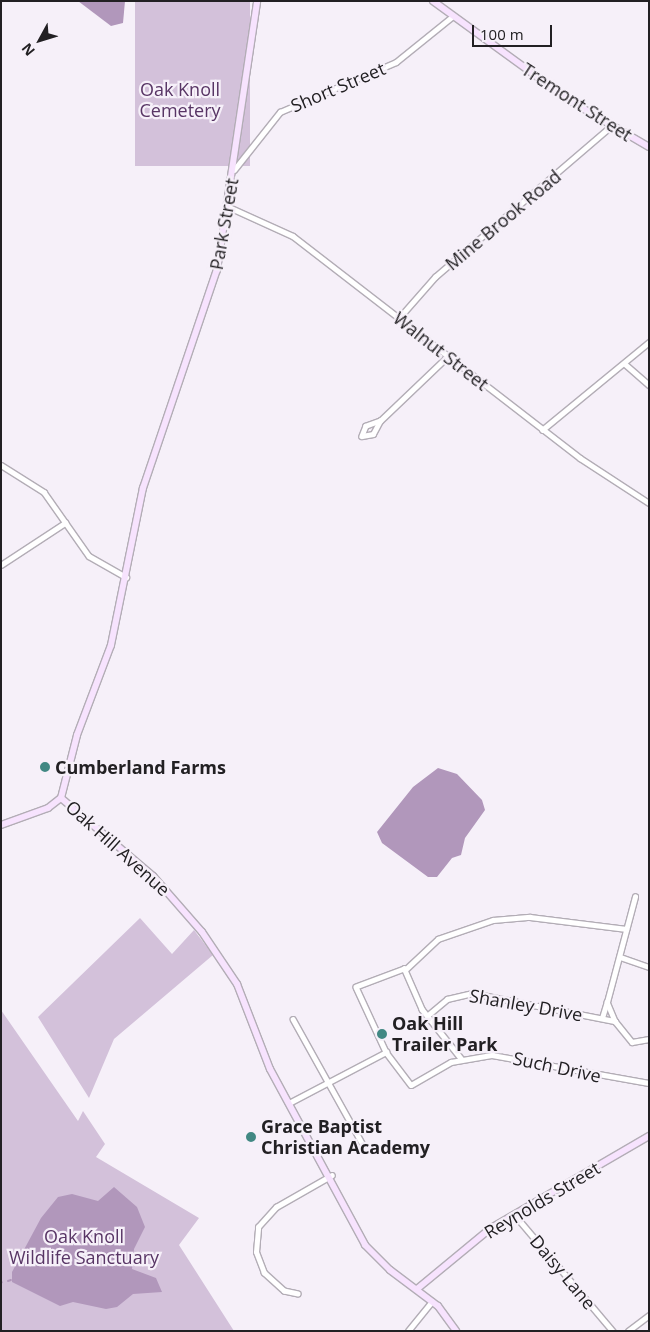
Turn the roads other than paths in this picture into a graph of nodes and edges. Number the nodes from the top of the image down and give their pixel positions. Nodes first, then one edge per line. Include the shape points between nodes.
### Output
1 (257, 1) edge
2 (433, 1) edge
3 (453, 16) junction
4 (610, 126) junction
5 (649, 147) edge
6 (234, 170) junction
7 (229, 207) junction
8 (399, 318) junction
9 (649, 342) edge
10 (448, 356) junction
11 (625, 364) junction
12 (649, 385) edge
13 (380, 421) dead end
14 (542, 430) junction
15 (159, 438) joint
16 (1, 465) edge
17 (649, 503) edge
18 (65, 523) junction
19 (1, 565) edge
20 (126, 577) junction
21 (61, 798) junction
22 (1, 825) edge
23 (635, 897) dead end
24 (626, 929) junction
25 (620, 957) junction
26 (649, 968) edge
27 (405, 970) junction
28 (607, 1002) junction
29 (427, 1016) junction
30 (602, 1018) junction
31 (293, 1019) dead end
32 (615, 1021) junction
33 (649, 1039) edge
34 (386, 1052) junction
35 (461, 1059) junction
36 (330, 1081) junction
37 (649, 1083) edge
38 (289, 1103) junction
39 (649, 1136) edge
40 (363, 1144) dead end
41 (332, 1176) junction
42 (514, 1213) junction
43 (417, 1289) junction
44 (298, 1294) dead end
45 (432, 1301) junction
46 (649, 1315) edge
47 (408, 1331) edge
48 (456, 1331) edge
49 (613, 1331) edge
50 (628, 1331) edge

1 - 6 main road, Park Street
2 - 3 main road, Tremont Street
3 - 4 main road, Tremont Street
3 - 6 street, Short Street via 396,62 280,112
4 - 5 main road, Tremont Street
4 - 8 street, Mine Brook Road via 435,277
6 - 7 main road, Park Street
7 - 8 street, Walnut Street via 293,236
7 - 15 main road, Park Street via 202,322
8 - 10 street, Walnut Street
9 - 11 street
10 - 13 street
10 - 14 street, Walnut Street
11 - 12 street
11 - 14 street
14 - 17 street, Walnut Street
15 - 20 main road, Oak Hill Avenue via 137,510
16 - 18 street via 32,481
18 - 19 street
18 - 20 street via 89,556
20 - 21 main road, Oak Hill Avenue via 111,645 78,735
21 - 22 main road via 48,808
21 - 38 main road, Oak Hill Avenue via 153,876 202,932 237,984 270,1069
23 - 24 street
24 - 25 street
24 - 27 street via 550,919 513,918 458,930 433,943
25 - 26 street
25 - 28 street
27 - 29 street
27 - 34 street via 356,987
28 - 30 street
28 - 32 street
29 - 30 street, Shanley Drive via 447,999 472,993
29 - 35 street
30 - 32 street, Shanley Drive
31 - 36 street
32 - 33 street via 632,1042
34 - 35 street, Such Drive via 411,1085
34 - 36 street
35 - 37 street, Such Drive via 506,1056 631,1083
36 - 38 street
36 - 40 street
38 - 41 main road, Oak Hill Avenue
39 - 42 main road, Reynolds Street
41 - 43 main road, Oak Hill Avenue via 365,1245
41 - 44 street via 276,1207 258,1227 256,1252 264,1273 284,1291
42 - 43 main road, Reynolds Street
42 - 49 street, Daisy Lane
43 - 45 main road, Oak Hill Avenue
45 - 47 street
45 - 48 main road, Oak Hill Avenue
46 - 50 street

